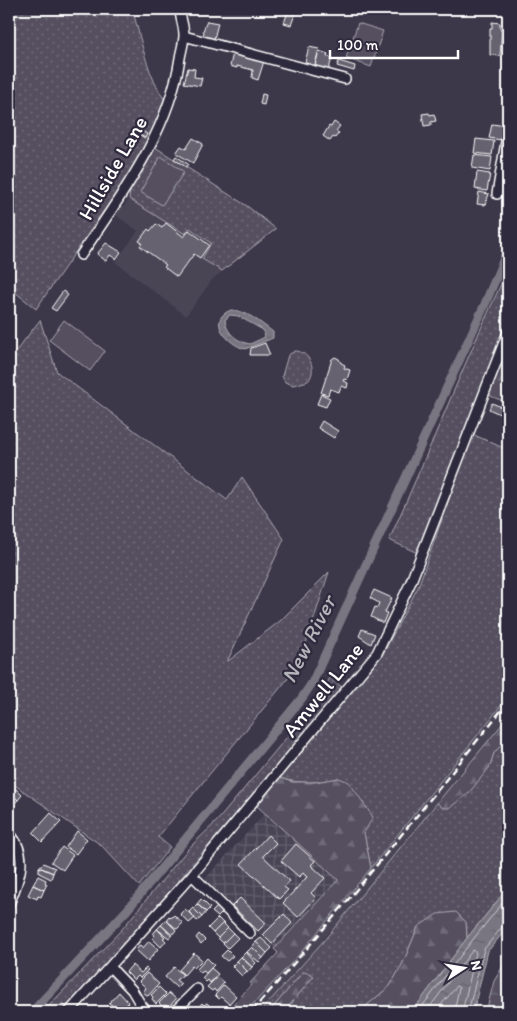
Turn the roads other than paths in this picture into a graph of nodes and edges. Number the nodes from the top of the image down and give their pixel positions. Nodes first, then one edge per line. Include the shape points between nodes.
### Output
1 (180, 9) edge
2 (184, 36) junction
3 (345, 79) dead end
4 (508, 130) edge
5 (497, 194) dead end
6 (81, 255) dead end
7 (508, 332) edge
8 (9, 833) edge
9 (192, 875) junction
10 (9, 904) edge
11 (250, 933) dead end
12 (110, 967) junction
13 (196, 989) dead end
14 (69, 1012) edge
15 (147, 1012) edge
16 (174, 1012) edge

1 - 2 street, Hillside Lane
2 - 3 street
2 - 6 street, Hillside Lane via 172,94 149,149
4 - 5 street
7 - 9 street, Amwell Lane via 410,584 377,653
8 - 10 street via 17,844 21,863 20,876
9 - 11 street
9 - 12 street, Amwell Lane
12 - 14 street, Amwell Lane
12 - 15 street
13 - 16 street

